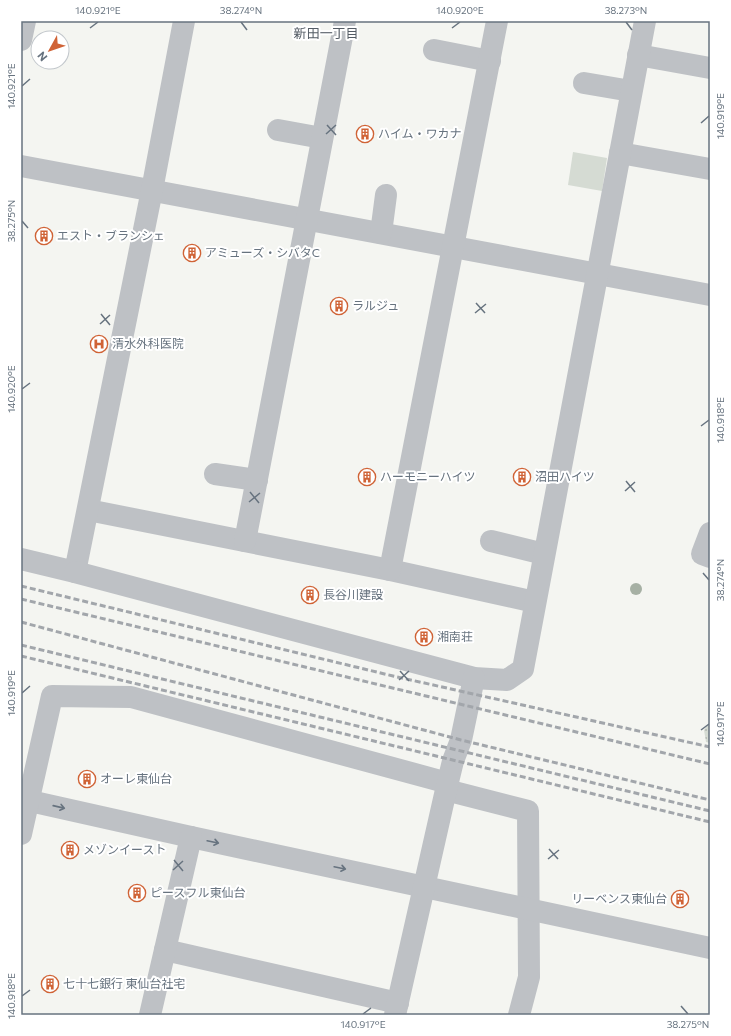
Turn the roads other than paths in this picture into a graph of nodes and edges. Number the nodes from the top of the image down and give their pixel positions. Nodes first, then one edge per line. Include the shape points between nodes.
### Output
1 (25, 21) edge
2 (184, 21) edge
3 (345, 21) edge
4 (497, 21) edge
5 (645, 21) edge
6 (21, 40) edge
7 (434, 50) dead end
8 (638, 54) junction
9 (490, 61) junction
10 (710, 68) edge
11 (584, 82) dead end
12 (631, 91) junction
13 (278, 130) dead end
14 (322, 138) junction
15 (620, 152) junction
16 (21, 166) edge
17 (710, 169) edge
18 (152, 190) junction
19 (386, 195) dead end
20 (307, 219) junction
21 (381, 233) junction
22 (454, 247) junction
23 (597, 273) junction
24 (710, 295) edge
25 (215, 474) dead end
26 (257, 480) junction
27 (88, 510) junction
28 (710, 533) edge
29 (245, 541) junction
30 (491, 541) dead end
31 (544, 554) junction
32 (710, 557) edge
33 (21, 559) edge
34 (390, 570) junction
35 (74, 572) junction
36 (535, 602) junction
37 (474, 678) junction
38 (447, 786) junction
39 (25, 800) edge
40 (21, 834) edge
41 (191, 837) junction
42 (424, 886) junction
43 (530, 909) junction
44 (710, 948) edge
45 (165, 950) junction
46 (396, 1009) edge
47 (150, 1015) edge
48 (519, 1015) edge

1 - 6 street
2 - 18 street
3 - 14 street
4 - 9 street
5 - 8 street
7 - 9 street
8 - 10 street
8 - 12 street
9 - 22 street
11 - 12 street
12 - 15 street
13 - 14 street
14 - 20 street
15 - 17 street
15 - 23 street
16 - 18 street
18 - 20 street
18 - 27 street
19 - 21 street
20 - 21 street
20 - 26 street
21 - 22 street
22 - 23 street
22 - 34 street
23 - 24 street
23 - 31 street
25 - 26 street
26 - 29 street
27 - 29 street
27 - 35 street
28 - 32 street via 702,554
29 - 34 street
30 - 31 street
31 - 36 street
33 - 35 street
34 - 36 street
35 - 37 street
36 - 37 street via 523,669 507,680
37 - 38 street via 461,740
38 - 39 street via 131,697 52,696
38 - 42 street
38 - 43 street via 528,811
39 - 40 street
39 -> 41 street
41 -> 42 street
41 - 45 street
42 - 43 street
42 - 46 street
43 - 44 street
43 - 48 street via 529,977
45 - 46 street
45 - 47 street

